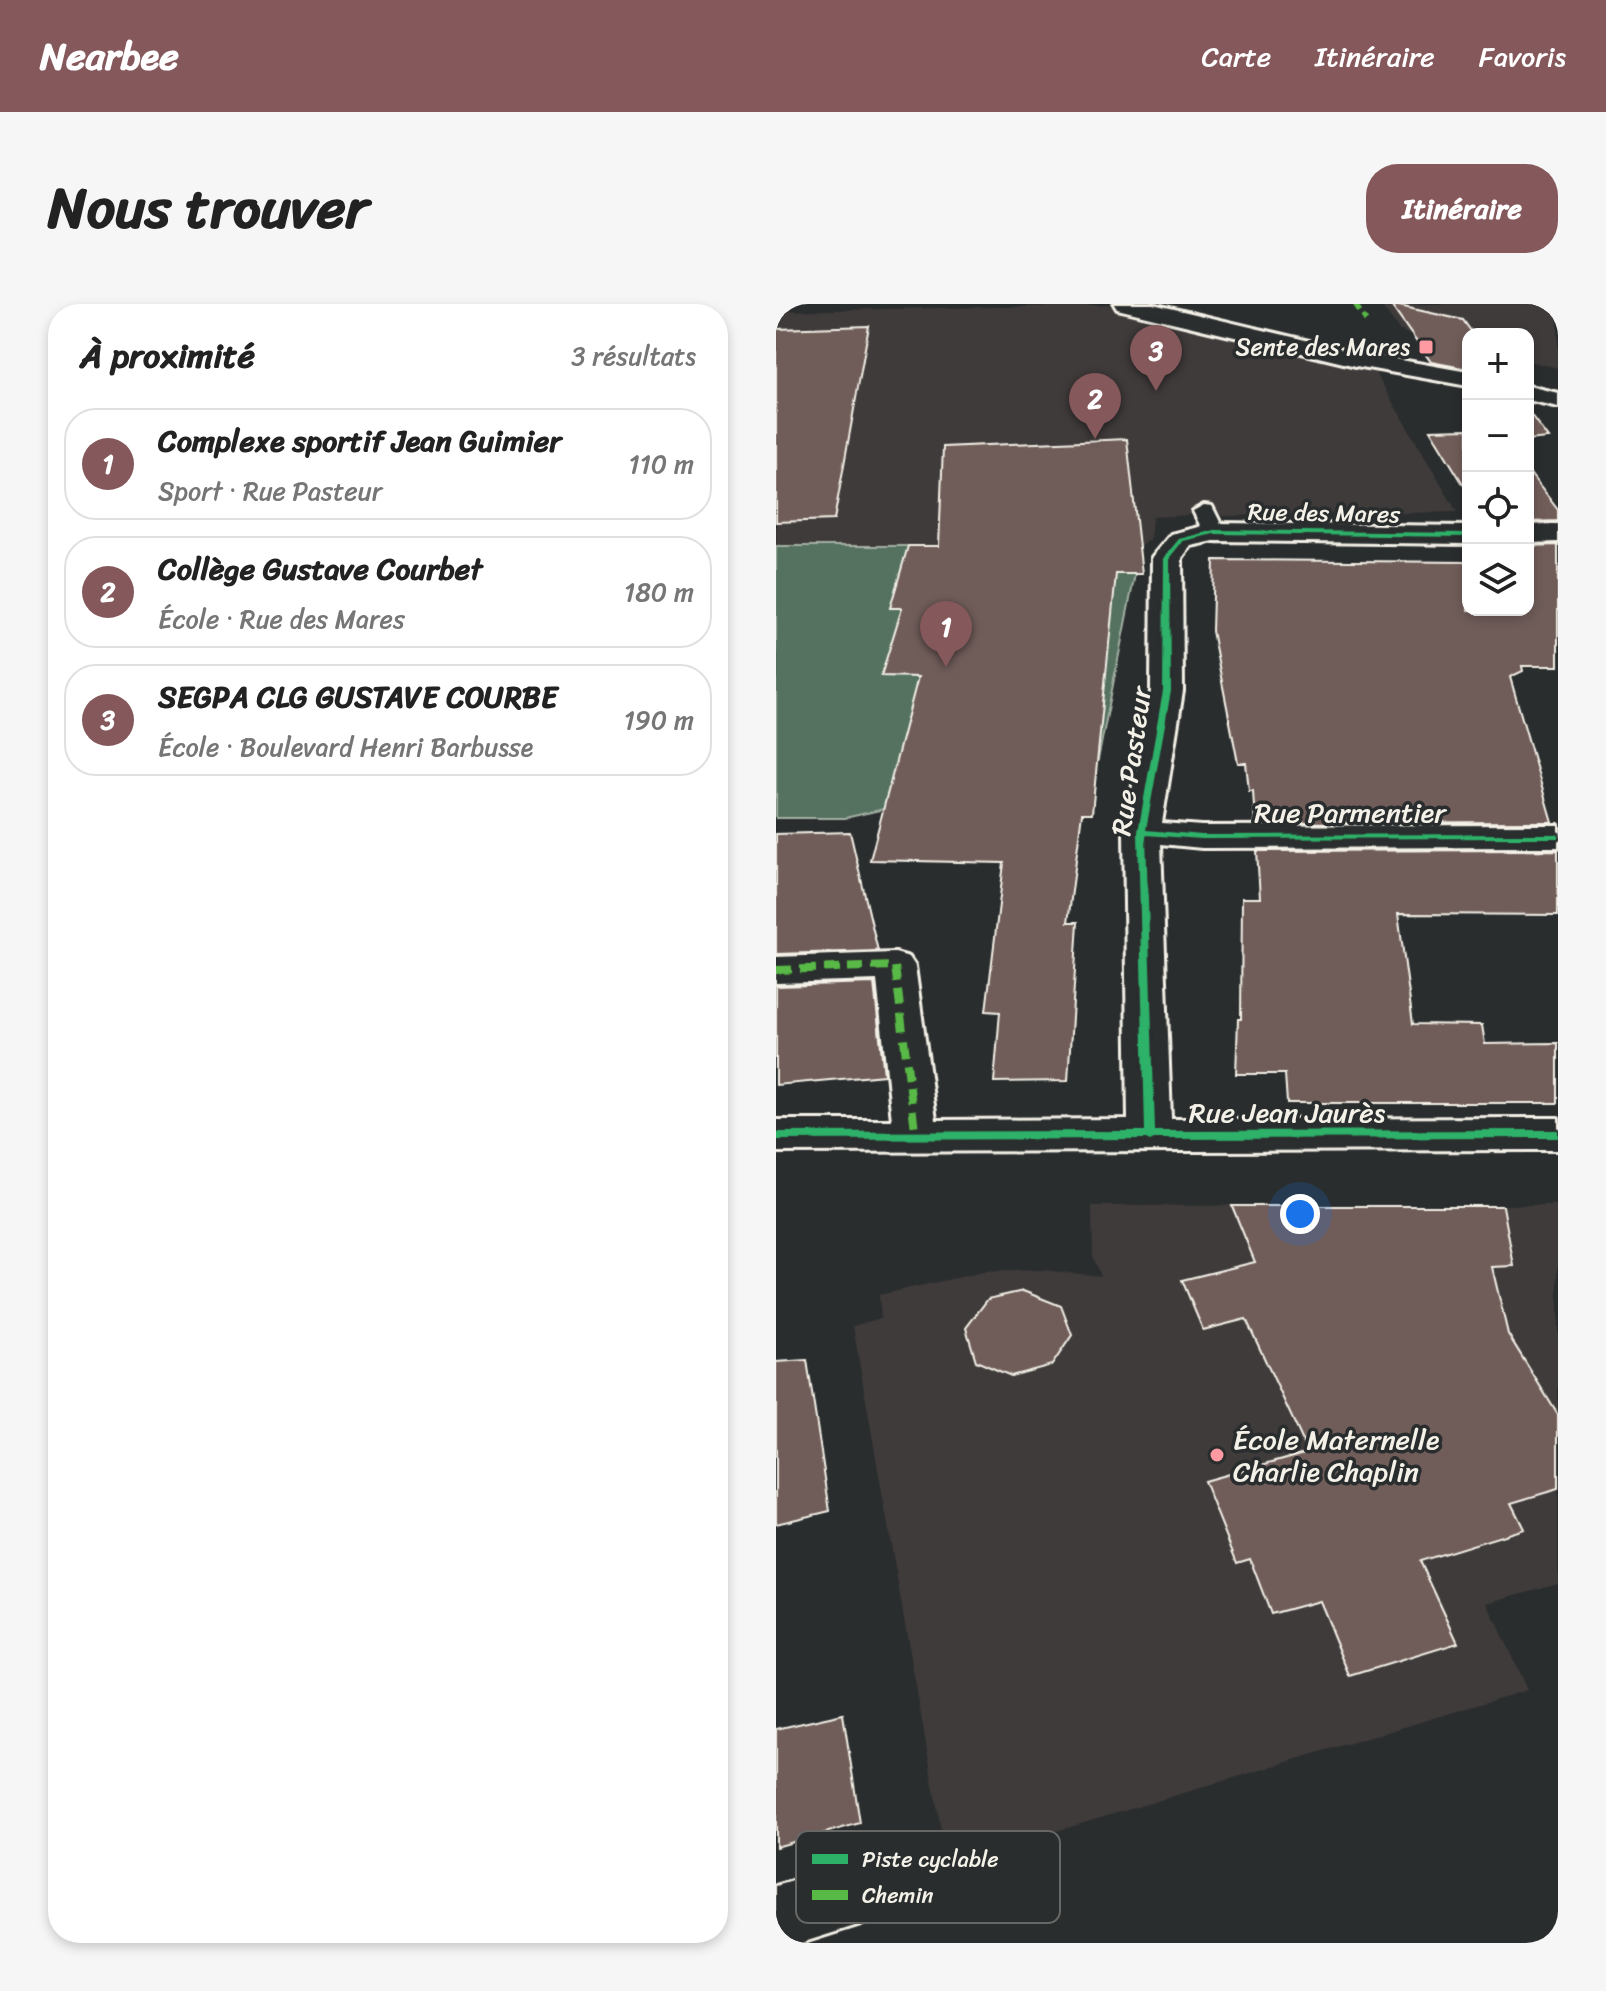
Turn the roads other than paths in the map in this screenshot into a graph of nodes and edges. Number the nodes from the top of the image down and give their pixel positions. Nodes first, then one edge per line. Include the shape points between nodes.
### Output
1 (1125, 304) edge
2 (1462, 378) edge
3 (1534, 394) edge
4 (1558, 400) edge
5 (1200, 528) joint
6 (1558, 533) edge
7 (1534, 534) edge
8 (1462, 535) edge
9 (1142, 832) junction
10 (1558, 836) edge
11 (776, 970) edge
12 (1558, 1134) edge
13 (776, 1136) edge
14 (1150, 1137) junction
15 (916, 1138) junction
16 (796, 1912) edge
17 (776, 1918) edge

1 - 2 street via 1356,359
3 - 4 street
5 - 8 street, Rue des Mares
5 - 9 street, Rue Pasteur via 1167,557 1167,691
6 - 7 street
9 - 10 street, Rue Parmentier via 1202,837
9 - 14 street, Rue Pasteur
11 - 15 street via 895,966
12 - 14 street, Rue Jean Jaurès
13 - 15 street, Rue Jean Jaurès
14 - 15 street, Rue Jean Jaurès
16 - 17 street

